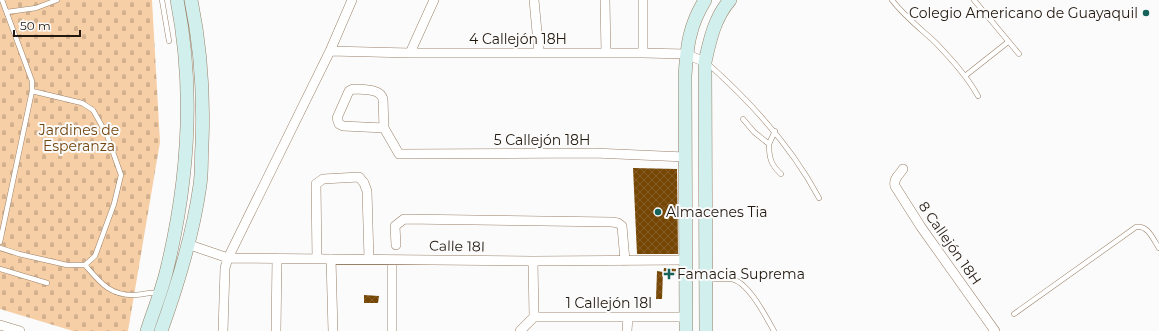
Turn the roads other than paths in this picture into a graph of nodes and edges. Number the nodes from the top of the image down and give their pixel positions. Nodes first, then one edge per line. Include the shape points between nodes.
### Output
1 (2, 0) edge
2 (57, 0) edge
3 (162, 0) edge
4 (177, 0) edge
5 (191, 0) edge
6 (352, 0) edge
7 (434, 0) edge
8 (534, 0) edge
9 (606, 0) edge
10 (643, 0) edge
11 (704, 0) edge
12 (730, 0) edge
13 (892, 0) edge
14 (974, 0) edge
15 (7, 12) junction
16 (169, 41) dead end
17 (1008, 42) junction
18 (330, 51) junction
19 (410, 53) junction
20 (606, 53) junction
21 (643, 53) junction
22 (539, 54) junction
23 (686, 54) junction
24 (1019, 54) dead end
25 (705, 62) junction
26 (965, 76) junction
27 (32, 91) junction
28 (978, 96) dead end
29 (743, 119) dead end
30 (384, 128) junction
31 (775, 131) junction
32 (769, 144) junction
33 (685, 157) junction
34 (903, 169) dead end
35 (781, 174) dead end
36 (819, 198) dead end
37 (0, 242) edge
38 (187, 244) junction
39 (396, 245) dead end
40 (0, 248) edge
41 (1159, 248) edge
42 (228, 258) junction
43 (277, 258) junction
44 (317, 259) junction
45 (331, 259) junction
46 (369, 259) junction
47 (392, 260) junction
48 (685, 260) junction
49 (533, 261) junction
50 (624, 261) junction
51 (85, 265) junction
52 (0, 269) edge
53 (706, 279) junction
54 (47, 283) dead end
55 (160, 293) junction
56 (1014, 314) dead end
57 (628, 317) junction
58 (685, 317) junction
59 (534, 318) junction
60 (0, 325) edge
61 (20, 331) edge
62 (147, 331) edge
63 (161, 331) edge
64 (223, 331) edge
65 (276, 331) edge
66 (333, 331) edge
67 (392, 331) edge
68 (520, 331) edge
69 (627, 331) edge
70 (686, 331) edge
71 (706, 331) edge
72 (774, 331) edge
73 (995, 331) edge

1 - 15 lane
2 - 15 lane via 36,8
3 - 16 lane
4 - 55 main road via 186,71 188,140 185,177
5 - 38 main road via 199,45 203,116 200,183
6 - 18 street
7 - 19 street
8 - 22 street
9 - 20 street
10 - 21 street
11 - 23 main road via 692,26
12 - 25 main road via 712,32
13 - 26 lane
14 - 17 lane
15 - 27 lane via 32,80
17 - 24 lane
17 - 26 lane
18 - 19 street, 4 Callejón 18H
18 - 42 street
19 - 22 street, 4 Callejón 18H
20 - 21 street, 4 Callejón 18H
20 - 22 street, 4 Callejón 18H
21 - 23 street, 4 Callejón 18H
23 - 25 street, 4 Callejón 18H
23 - 33 main road
25 - 31 lane via 741,94
25 - 53 main road
26 - 28 lane
27 - 37 lane
27 - 51 lane via 82,103 93,110 107,135 120,175 114,204 95,256
29 - 32 lane
30 - 30 street via 382,95 378,92 349,90 337,118 339,124
30 - 33 street, 5 Callejón 18H via 399,154 594,150
31 - 32 lane
31 - 36 lane
32 - 35 lane via 769,154 774,167
33 - 48 main road
34 - 73 street, 8 Callejón 18H via 895,179 895,186
38 - 42 street, Calle 18I
38 - 63 main road via 177,286
39 - 50 street via 395,226 404,219 612,222 622,226
40 - 51 lane via 60,263
41 - 56 lane via 1145,228 1136,227
42 - 43 street, Calle 18I
42 - 64 street via 225,268
43 - 44 street, Calle 18I
43 - 65 street
44 - 45 street, Calle 18I
44 - 46 street via 316,184 324,179 359,177 367,191
45 - 46 street, Calle 18I
45 - 66 street
46 - 47 street, Calle 18I
47 - 49 street, Calle 18I
47 - 67 street
48 - 50 street, Calle 18I
48 - 58 main road
49 - 50 street, Calle 18I
49 - 59 street
51 - 55 lane via 111,291 135,295
52 - 54 lane
53 - 71 main road
53 - 72 lane via 732,279 742,283
55 - 62 main road
57 - 58 street, 1 Callejón 18I
57 - 59 street, 1 Callejón 18I
57 - 69 street
58 - 70 main road
59 - 68 street
60 - 61 street

